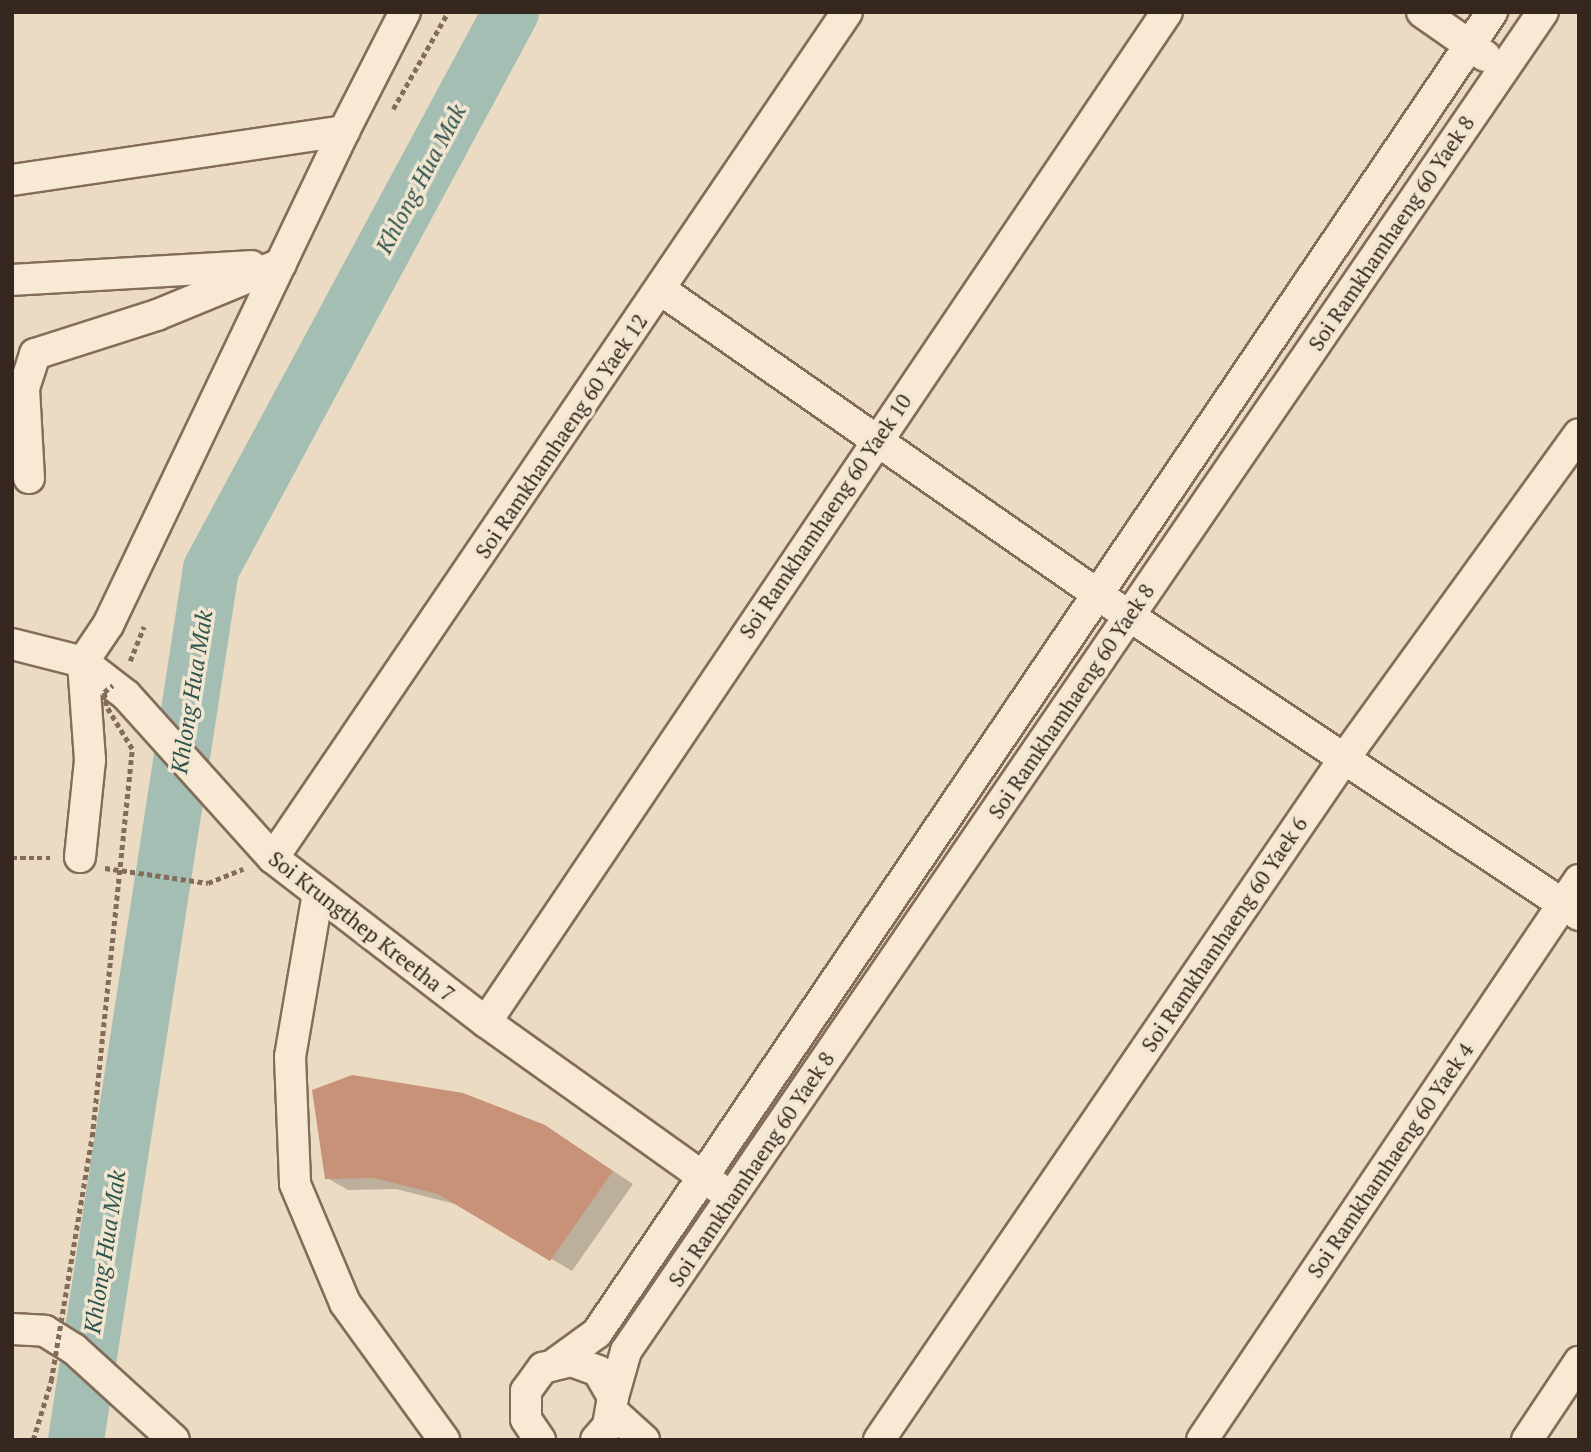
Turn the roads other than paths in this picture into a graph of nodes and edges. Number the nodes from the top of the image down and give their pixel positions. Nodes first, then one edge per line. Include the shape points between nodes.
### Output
1 (405, 12) edge
2 (847, 12) edge
3 (1167, 12) edge
4 (1422, 12) edge
5 (1492, 12) edge
6 (1543, 12) edge
7 (1470, 46) junction
8 (1504, 69) junction
9 (344, 131) junction
10 (12, 180) edge
11 (281, 264) junction
12 (12, 280) edge
13 (661, 290) junction
14 (1286, 316) junction
15 (1320, 338) junction
16 (1579, 434) edge
17 (877, 438) junction
18 (29, 478) dead end
19 (1098, 594) junction
20 (1130, 616) junction
21 (12, 643) edge
22 (83, 662) junction
23 (1346, 756) junction
24 (80, 858) dead end
25 (273, 858) junction
26 (318, 893) junction
27 (891, 900) junction
28 (1573, 900) edge
29 (923, 918) junction
30 (486, 1023) junction
31 (702, 1178) junction
32 (732, 1196) junction
33 (12, 1329) edge
34 (557, 1362) junction
35 (1579, 1362) edge
36 (613, 1404) junction
37 (530, 1433) edge
38 (174, 1440) edge
39 (444, 1440) edge
40 (596, 1440) edge
41 (644, 1440) edge
42 (879, 1440) edge
43 (1202, 1440) edge
44 (1527, 1440) edge

1 - 9 street
2 - 13 street, Soi Ramkhamhaeng 60 Yaek 12
3 - 17 street, Soi Ramkhamhaeng 60 Yaek 10
4 - 7 street
5 - 7 street, Soi Ramkhamhaeng 60 Yaek 8
6 - 8 street, Soi Ramkhamhaeng 60 Yaek 8
7 - 8 street
7 - 14 street, Soi Ramkhamhaeng 60 Yaek 8
8 - 15 street, Soi Ramkhamhaeng 60 Yaek 8
9 - 10 street
9 - 11 street
11 - 12 street
11 - 18 street via 157,315 35,354 24,387
11 - 22 street via 108,625
13 - 17 street
13 - 25 street, Soi Ramkhamhaeng 60 Yaek 12
14 - 15 street
14 - 19 street, Soi Ramkhamhaeng 60 Yaek 8
15 - 20 street, Soi Ramkhamhaeng 60 Yaek 8
16 - 23 street, Soi Ramkhamhaeng 60 Yaek 6
17 - 19 street
17 - 30 street, Soi Ramkhamhaeng 60 Yaek 10
19 - 20 street
19 - 27 street, Soi Ramkhamhaeng 60 Yaek 8
20 - 23 street
20 - 29 street, Soi Ramkhamhaeng 60 Yaek 8
21 - 22 street, Soi Krungthep Kreetha 7
22 - 24 street via 90,760
22 - 25 street, Soi Krungthep Kreetha 7 via 120,690
23 - 28 street
23 - 42 street, Soi Ramkhamhaeng 60 Yaek 6
25 - 26 street, Soi Krungthep Kreetha 7
26 - 30 street, Soi Krungthep Kreetha 7
26 - 39 street via 290,1058 295,1184 345,1303
27 - 29 street
27 - 31 street, Soi Ramkhamhaeng 60 Yaek 8
28 - 43 street, Soi Ramkhamhaeng 60 Yaek 4
29 - 32 street, Soi Ramkhamhaeng 60 Yaek 8
30 - 31 street, Soi Krungthep Kreetha 7
31 - 32 street, Soi Krungthep Kreetha 7
31 - 34 street, Soi Ramkhamhaeng 60 Yaek 8 via 597,1333
32 - 36 street, Soi Ramkhamhaeng 60 Yaek 8 via 626,1351
33 - 38 street via 45,1331 67,1344
34 - 36 street via 598,1371
34 - 37 street, Soi Ramkhamhaeng 60 Yaek 8 via 526,1391
35 - 44 street
36 - 40 street, Soi Ramkhamhaeng 60 Yaek 8
36 - 41 street

